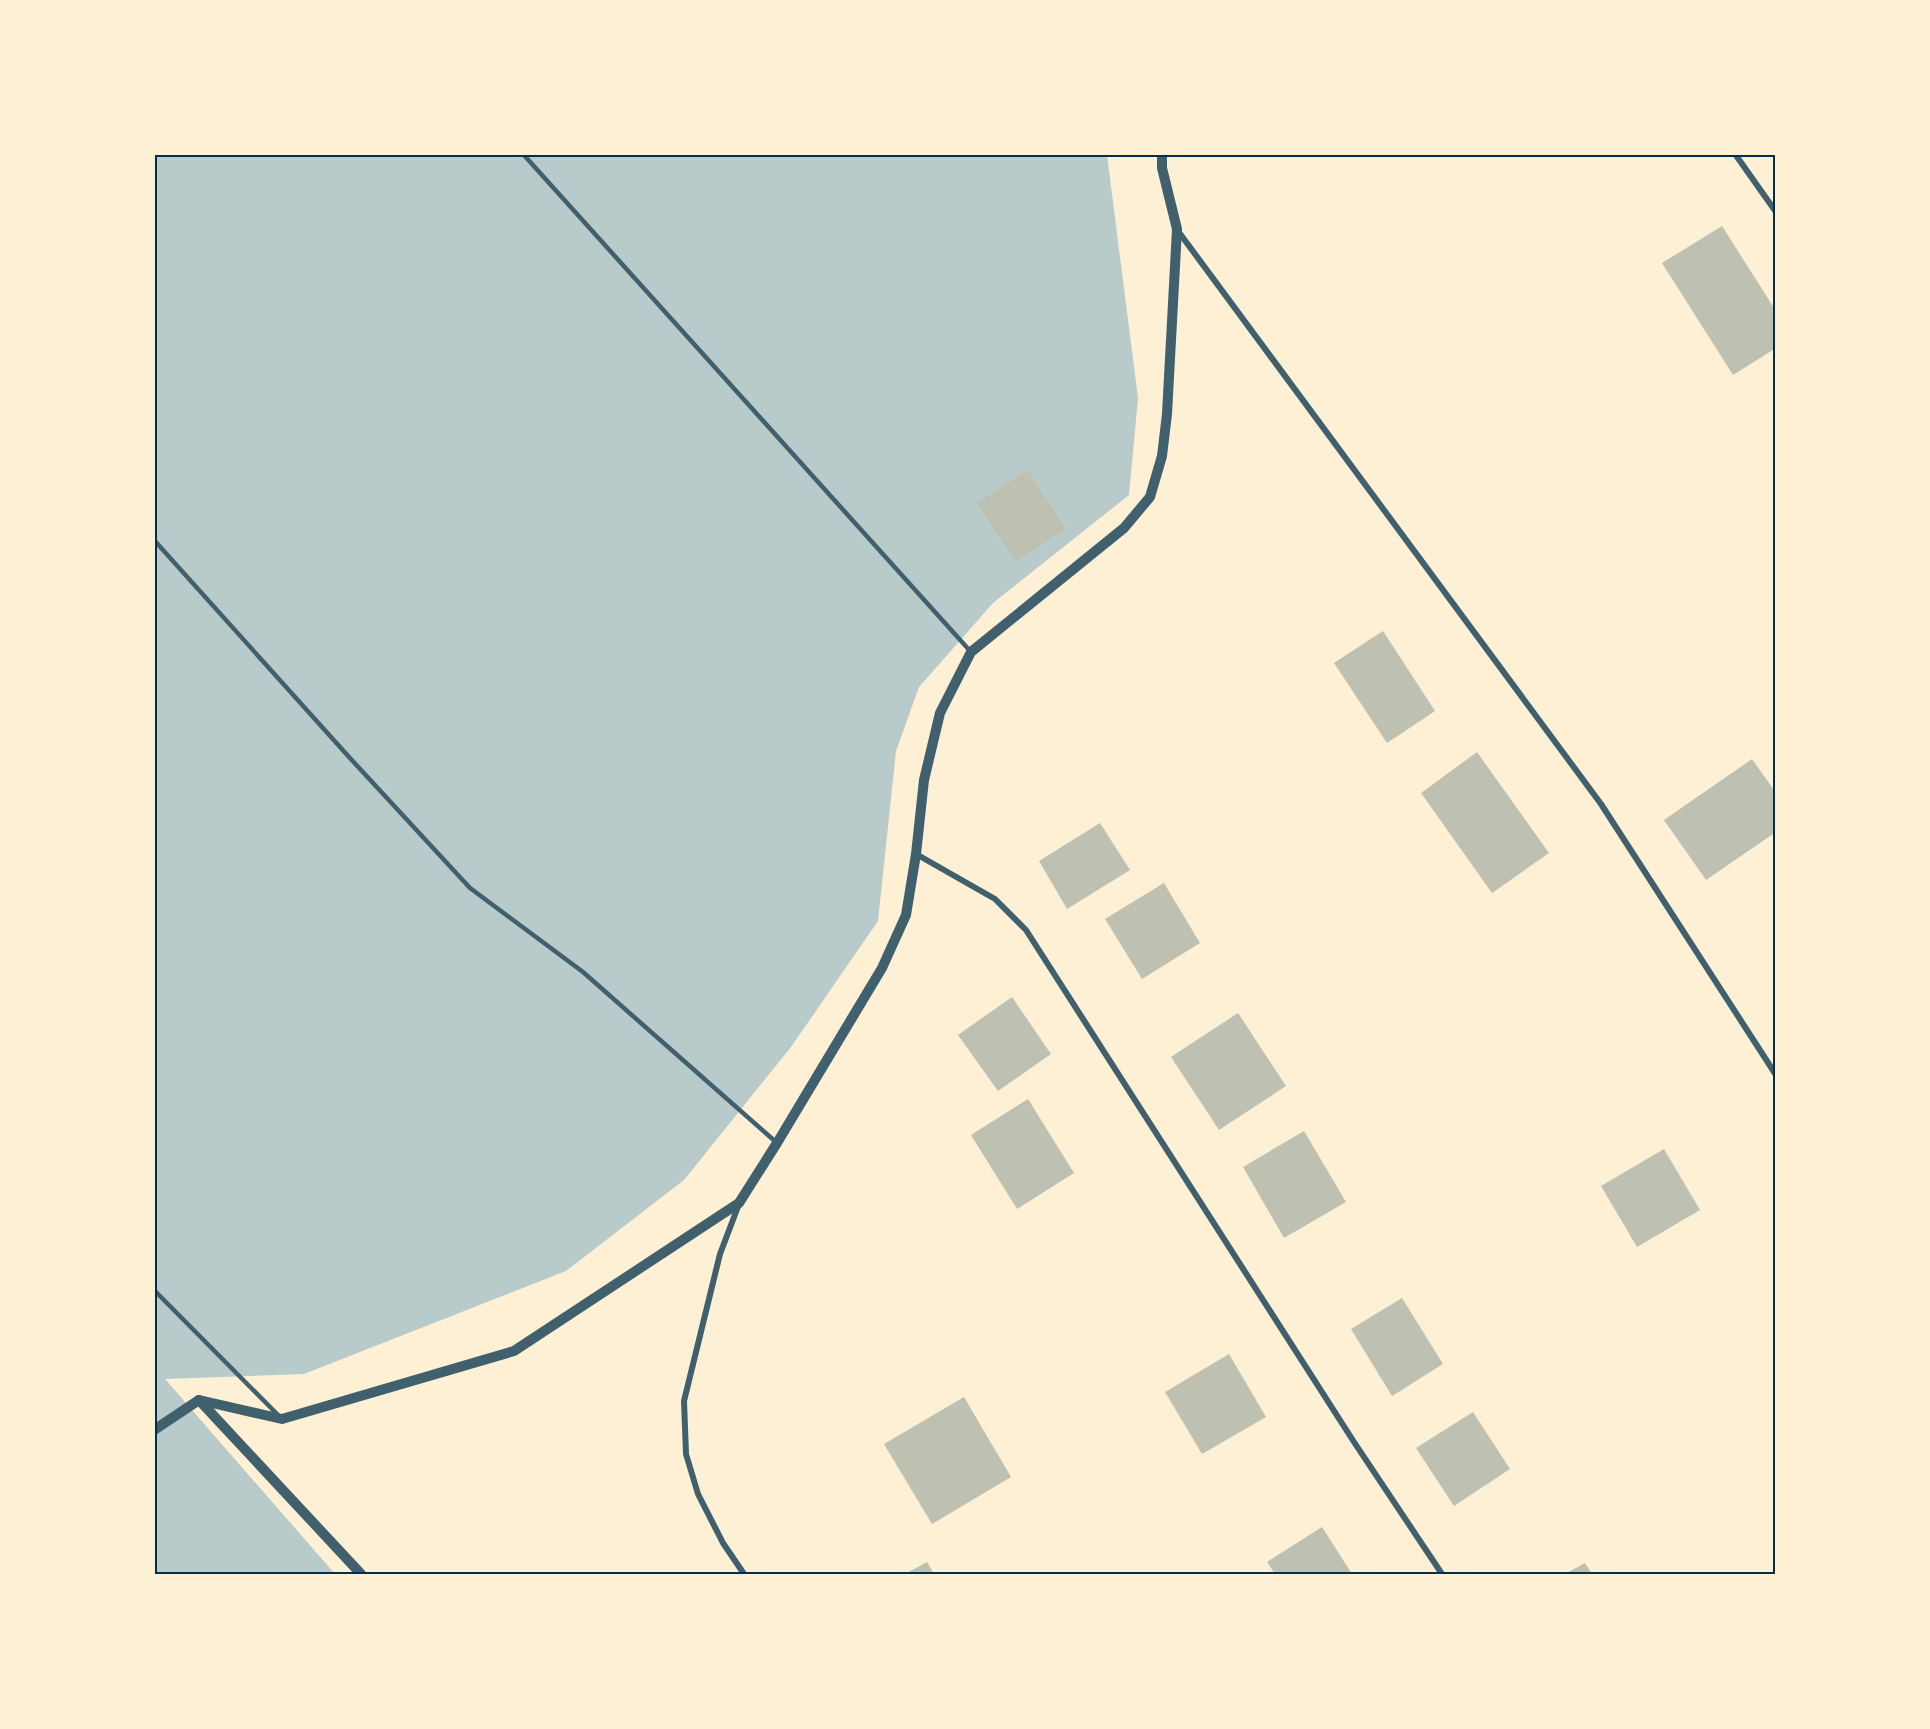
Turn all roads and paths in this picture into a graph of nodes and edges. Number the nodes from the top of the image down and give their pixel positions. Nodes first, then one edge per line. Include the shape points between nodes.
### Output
1 (523, 154) edge
2 (1162, 154) edge
3 (1735, 154) edge
4 (1776, 212) edge
5 (1177, 229) junction
6 (154, 540) edge
7 (971, 652) junction
8 (916, 854) junction
9 (1776, 1075) edge
10 (777, 1143) junction
11 (739, 1203) junction
12 (154, 1290) edge
13 (199, 1400) junction
14 (282, 1419) junction
15 (154, 1430) edge
16 (362, 1575) edge
17 (744, 1575) edge
18 (1443, 1575) edge

1 - 7 lane
2 - 5 street
3 - 4 street
5 - 7 street via 1167,414 1162,456 1150,497 1124,528
5 - 9 street via 1601,804
6 - 10 lane via 470,888 583,972
7 - 8 street via 940,713 924,780
8 - 10 street via 906,915 882,968
8 - 18 street via 995,899 1026,930
10 - 11 street
11 - 14 street via 514,1351
11 - 17 street via 720,1254 684,1401 686,1454 698,1494
12 - 14 lane
13 - 14 street
13 - 15 street
13 - 16 street

